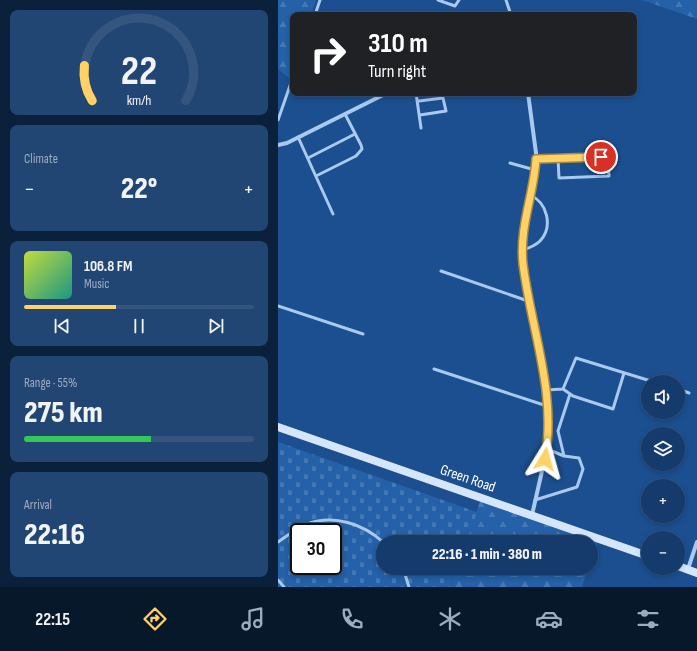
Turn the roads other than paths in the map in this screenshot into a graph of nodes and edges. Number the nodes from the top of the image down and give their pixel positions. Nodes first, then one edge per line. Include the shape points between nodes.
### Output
1 (320, 0) edge
2 (439, 0) edge
3 (459, 0) edge
4 (506, 0) edge
5 (316, 12) edge
6 (510, 12) edge
7 (290, 86) edge
8 (381, 96) edge
9 (417, 96) edge
10 (529, 96) edge
11 (418, 101) junction
12 (345, 114) junction
13 (420, 115) junction
14 (278, 120) edge
15 (421, 128) dead end
16 (355, 134) junction
17 (298, 137) junction
18 (278, 145) edge
19 (308, 158) junction
20 (558, 158) junction
21 (536, 159) junction
22 (510, 163) dead end
23 (536, 170) junction
24 (316, 176) junction
25 (530, 195) junction
26 (333, 214) dead end
27 (523, 250) junction
28 (441, 271) dead end
29 (530, 302) junction
30 (278, 306) edge
31 (363, 334) dead end
32 (434, 370) dead end
33 (624, 373) junction
34 (641, 378) edge
35 (563, 389) junction
36 (546, 390) junction
37 (685, 392) edge
38 (689, 393) dead end
39 (570, 394) junction
40 (547, 406) junction
41 (278, 427) edge
42 (546, 449) junction
43 (564, 456) junction
44 (535, 500) junction
45 (532, 515) junction
46 (376, 537) edge
47 (278, 542) edge
48 (697, 542) edge
49 (641, 554) edge
50 (685, 568) edge
51 (688, 569) junction
52 (697, 572) edge
53 (405, 575) edge
54 (278, 580) edge
55 (284, 587) edge
56 (409, 587) edge

1 - 5 lane
2 - 3 lane via 455,6
4 - 6 lane
7 - 14 lane
8 - 12 street
9 - 11 lane
10 - 21 street
11 - 13 lane
11 - 13 lane via 443,98 446,111
12 - 16 lane
12 - 17 street
13 - 15 lane
16 - 19 lane
16 - 24 lane via 362,149 356,156
17 - 18 street
17 - 19 lane
19 - 24 lane
20 - 20 lane via 601,157 601,160 608,160 609,176 559,178
20 - 21 lane
21 - 23 street
22 - 23 lane
23 - 25 street
24 - 26 lane
25 - 27 street via 524,224
25 - 27 lane via 539,200 546,210 547,225 540,241
27 - 29 street
28 - 29 lane
29 - 36 street
30 - 31 lane
32 - 40 lane
33 - 34 lane
33 - 35 lane via 576,358
33 - 39 lane via 613,409
35 - 36 lane
35 - 39 lane
36 - 40 street
37 - 38 lane
39 - 43 lane via 558,431
40 - 42 street via 549,426
41 - 45 main road, Green Road
42 - 43 lane
42 - 44 street
43 - 44 lane via 579,458 583,469 577,487
44 - 45 street
45 - 49 main road, Green Road
46 - 47 lane via 360,526 331,520 308,524
48 - 51 street
50 - 51 main road
51 - 52 main road
53 - 56 lane
54 - 55 lane

